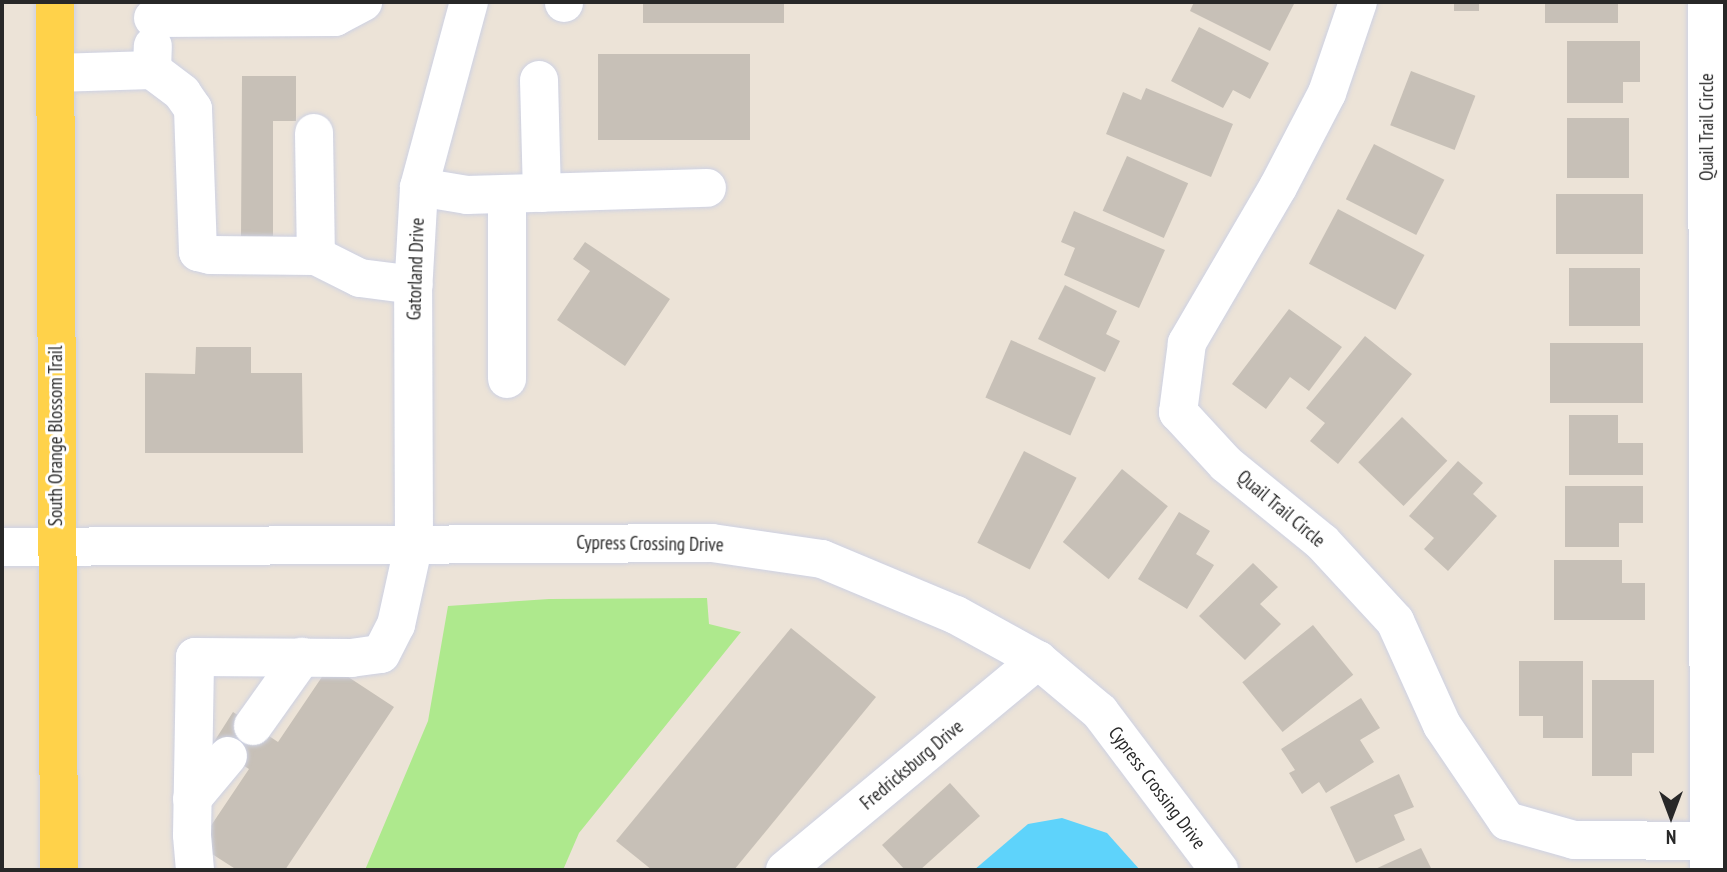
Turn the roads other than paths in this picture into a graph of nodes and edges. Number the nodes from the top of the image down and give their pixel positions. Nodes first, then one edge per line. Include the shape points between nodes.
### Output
1 (55, 2) edge
2 (363, 2) edge
3 (469, 2) edge
4 (1358, 2) edge
5 (1707, 2) edge
6 (153, 10) edge
7 (152, 70) junction
8 (55, 73) junction
9 (539, 80) dead end
10 (314, 133) dead end
11 (419, 187) junction
12 (707, 188) dead end
13 (524, 193) junction
14 (316, 256) junction
15 (414, 285) junction
16 (507, 379) dead end
17 (414, 543) junction
18 (57, 546) junction
19 (2, 547) edge
20 (302, 657) junction
21 (1038, 660) junction
22 (253, 726) dead end
23 (228, 755) dead end
24 (192, 799) junction
25 (1714, 851) edge
26 (59, 870) edge
27 (195, 870) edge
28 (785, 870) edge
29 (1219, 870) edge

1 - 8 main road, South Orange Blossom Trail
2 - 6 street via 335,17
3 - 11 street, Gatorland Drive
4 - 25 street, Quail Trail Circle via 1327,93 1187,344 1178,412 1226,464 1322,542 1395,621 1442,725 1507,821 1574,840
5 - 25 street, Quail Trail Circle
6 - 7 street
7 - 8 street
7 - 14 street via 182,93 193,108 198,251
8 - 18 main road, South Orange Blossom Trail
9 - 13 street
10 - 14 street
11 - 13 street via 467,195
11 - 15 street, Gatorland Drive
12 - 13 street
13 - 16 street
14 - 15 street via 360,278
15 - 17 street, Gatorland Drive
17 - 18 street, Cypress Crossing Drive
17 - 20 street, Gatorland Drive via 396,625 381,654
17 - 21 street, Cypress Crossing Drive via 712,543 822,559 956,615
18 - 19 street, Cypress Crossing Drive
18 - 26 main road, South Orange Blossom Trail
20 - 22 street
20 - 24 street via 195,657
21 - 28 street, Fredricksburg Drive
21 - 29 street, Cypress Crossing Drive via 1100,712
23 - 24 street
24 - 27 street

